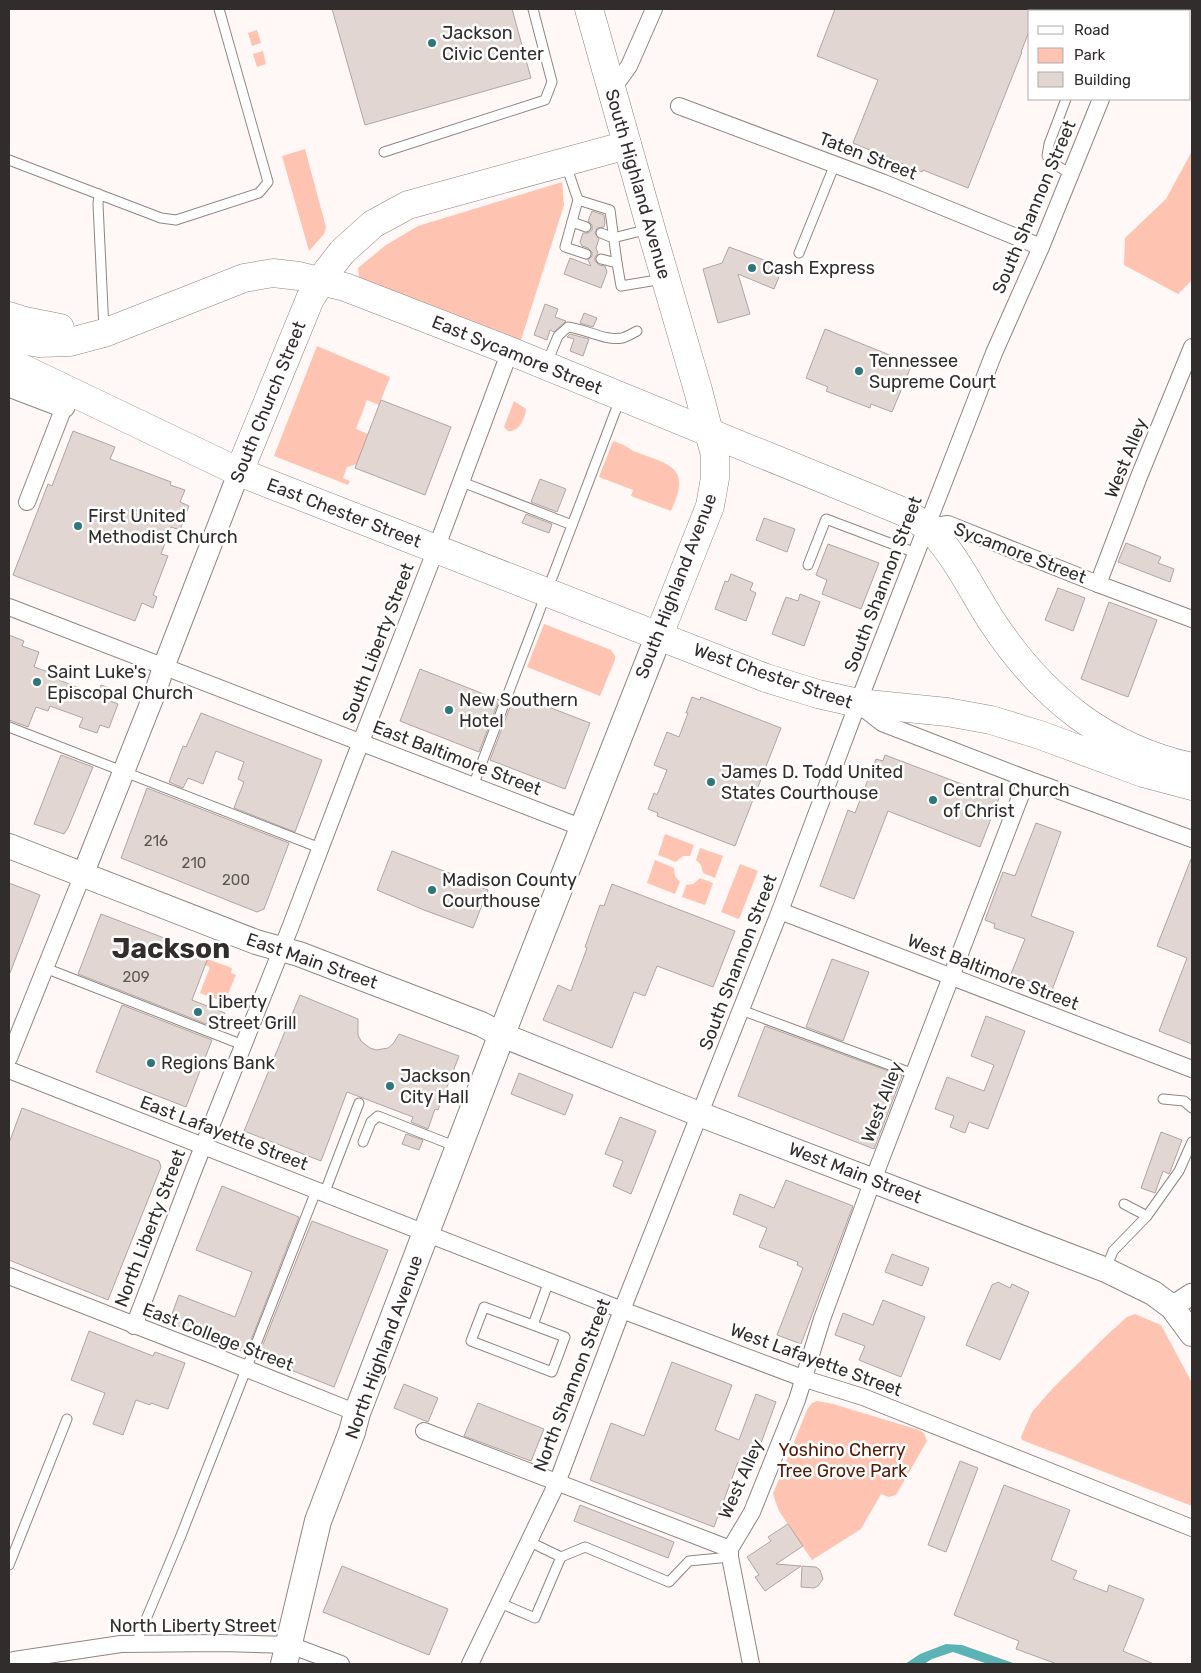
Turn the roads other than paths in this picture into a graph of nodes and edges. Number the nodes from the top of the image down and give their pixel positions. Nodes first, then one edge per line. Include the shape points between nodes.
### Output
1 (219, 9) edge
2 (533, 9) edge
3 (654, 9) edge
4 (595, 10) edge
5 (611, 90) junction
6 (1066, 100) edge
7 (1101, 100) edge
8 (679, 106) dead end
9 (627, 145) junction
10 (384, 152) dead end
11 (9, 160) edge
12 (565, 162) junction
13 (835, 164) junction
14 (1071, 174) junction
15 (99, 194) junction
16 (578, 200) junction
17 (572, 222) junction
18 (586, 227) dead end
19 (650, 229) junction
20 (601, 233) dead end
21 (613, 238) junction
22 (1041, 247) junction
23 (799, 253) dead end
24 (586, 254) dead end
25 (601, 259) dead end
26 (617, 263) junction
27 (665, 279) junction
28 (321, 281) junction
29 (9, 316) edge
30 (637, 331) dead end
31 (104, 333) junction
32 (9, 338) edge
33 (1192, 347) edge
34 (510, 351) junction
35 (9, 362) edge
36 (546, 366) junction
37 (9, 386) edge
38 (621, 396) junction
39 (64, 408) junction
40 (710, 434) junction
41 (196, 452) junction
42 (239, 472) junction
43 (462, 482) junction
44 (27, 502) dead end
45 (572, 525) junction
46 (927, 527) junction
47 (436, 549) junction
48 (916, 553) junction
49 (808, 565) dead end
50 (1098, 584) junction
51 (546, 592) junction
52 (9, 607) edge
53 (1192, 619) edge
54 (659, 635) junction
55 (164, 666) junction
56 (858, 703) junction
57 (9, 727) edge
58 (361, 742) junction
59 (1192, 767) edge
60 (123, 771) junction
61 (1027, 779) junction
62 (473, 786) junction
63 (1192, 786) edge
64 (583, 828) junction
65 (1192, 840) edge
66 (9, 846) edge
67 (320, 848) junction
68 (83, 874) junction
69 (780, 911) junction
70 (281, 949) junction
71 (45, 968) junction
72 (951, 978) junction
73 (741, 1010) junction
74 (502, 1035) junction
75 (243, 1045) junction
76 (9, 1058) edge
77 (1192, 1069) edge
78 (9, 1070) edge
79 (914, 1074) junction
80 (1163, 1099) dead end
81 (359, 1103) dead end
82 (1192, 1108) edge
83 (700, 1114) junction
84 (363, 1142) dead end
85 (1192, 1142) edge
86 (203, 1146) junction
87 (459, 1147) junction
88 (873, 1180) junction
89 (320, 1192) junction
90 (1124, 1204) dead end
91 (1147, 1216) junction
92 (426, 1234) junction
93 (1106, 1270) junction
94 (9, 1276) edge
95 (549, 1281) junction
96 (1192, 1294) edge
97 (1172, 1306) junction
98 (622, 1310) junction
99 (533, 1325) junction
100 (134, 1326) junction
101 (1192, 1334) edge
102 (247, 1369) junction
103 (804, 1379) junction
104 (357, 1413) junction
105 (67, 1419) dead end
106 (424, 1431) dead end
107 (557, 1483) junction
108 (1192, 1528) edge
109 (528, 1542) junction
110 (730, 1553) junction
111 (561, 1557) junction
112 (9, 1565) edge
113 (500, 1603) junction
114 (139, 1643) junction
115 (287, 1655) edge
116 (9, 1662) edge
117 (334, 1663) edge
118 (470, 1664) edge
119 (751, 1664) edge

1 - 15 lane via 268,182 259,193 176,220 161,218
2 - 10 lane via 552,82 545,100
3 - 5 street via 629,66
4 - 5 highway, South Highland Avenue
5 - 9 highway, South Highland Avenue
6 - 14 lane via 1047,156
7 - 14 street, South Shannon Street
8 - 13 street, Taten Street
9 - 12 highway, South Church Street
9 - 19 highway, South Highland Avenue
11 - 15 lane
12 - 16 lane
12 - 28 highway, South Church Street via 408,205 373,224 342,252
13 - 22 street, Taten Street
13 - 23 lane
14 - 22 street, South Shannon Street
15 - 31 lane
16 - 17 lane
16 - 21 lane via 610,210
17 - 18 lane
17 - 24 lane via 565,247
19 - 21 lane
19 - 27 highway, South Highland Avenue
20 - 21 lane
21 - 26 lane
22 - 46 street, South Shannon Street via 994,353
25 - 26 lane
26 - 27 lane via 621,286
27 - 40 highway, South Highland Avenue
28 - 31 highway, East Sycamore Street via 273,273 244,278
28 - 34 highway, East Sycamore Street via 345,287
28 - 42 highway, South Church Street via 306,308
29 - 31 highway via 58,328
30 - 36 lane via 623,338 602,337 568,327 558,336
31 - 32 highway, East Sycamore Street via 70,342 40,343
33 - 50 street, West Alley
34 - 36 highway, East Sycamore Street
34 - 43 street, South Liberty Street
35 - 41 highway, East Chester Street
36 - 38 highway, East Sycamore Street
37 - 39 street
38 - 40 highway, East Sycamore Street
38 - 45 lane
39 - 41 highway
39 - 44 street
40 - 46 highway via 904,512
40 - 54 highway, South Highland Avenue via 715,455 715,478 710,506
41 - 42 highway, East Chester Street
42 - 47 highway, East Chester Street
42 - 55 street, South Church Street
43 - 45 lane
43 - 47 street, South Liberty Street
45 - 51 lane
46 - 48 street, South Shannon Street
46 - 50 street, Sycamore Street via 948,524
46 - 59 highway via 954,561 1021,662 1056,698 1084,721 1114,739 1150,755
47 - 51 highway, East Chester Street
47 - 58 street, South Liberty Street
48 - 49 lane via 826,519
48 - 56 street, South Shannon Street
50 - 53 street, Sycamore Street
51 - 54 highway, East Chester Street
51 - 62 lane
52 - 55 street, East Baltimore Street
54 - 56 highway, West Chester Street via 766,678
54 - 64 main road, South Highland Avenue
55 - 58 street, East Baltimore Street
55 - 60 street, South Church Street
56 - 61 street, West Chester Street via 882,723
56 - 63 highway via 991,720 1143,773
56 - 69 street, South Shannon Street
57 - 60 lane
58 - 62 street, East Baltimore Street
58 - 67 street, South Liberty Street
60 - 67 lane
60 - 68 street, South Church Street
61 - 65 street, West Chester Street
61 - 72 street, West Alley
62 - 64 street, East Baltimore Street
64 - 74 main road, South Highland Avenue
66 - 68 main road, East Main Street
67 - 70 street, South Liberty Street
68 - 70 main road, East Main Street
68 - 71 street
69 - 72 street, West Baltimore Street
69 - 73 street, South Shannon Street
70 - 74 main road, East Main Street
70 - 75 street, North Liberty Street
71 - 75 lane
71 - 76 street
72 - 77 street, West Baltimore Street
72 - 79 street, West Alley
73 - 79 lane
73 - 83 street, South Shannon Street
74 - 83 main road, West Main Street
74 - 87 main road, North Highland Avenue
75 - 86 street, North Liberty Street
78 - 86 street, East Lafayette Street
79 - 88 street, West Alley
80 - 82 lane via 1184,1101
81 - 89 lane
83 - 88 main road, West Main Street
83 - 98 street, North Shannon Street
84 - 87 lane via 371,1122 378,1116
85 - 91 lane via 1179,1171
86 - 89 street, East Lafayette Street
86 - 100 street, North Liberty Street
87 - 92 main road, North Highland Avenue
88 - 93 main road, West Main Street
88 - 103 street, West Alley via 822,1319
89 - 92 street, East Lafayette Street
89 - 102 lane
90 - 91 lane
91 - 93 lane via 1113,1251
92 - 95 street, West Lafayette Street
92 - 104 main road, North Highland Avenue
93 - 97 main road, West Main Street
94 - 100 street, East College Street
95 - 98 street, West Lafayette Street
95 - 99 lane
96 - 97 street
97 - 101 main road, West Main Street
98 - 103 street, West Lafayette Street
98 - 107 street, North Shannon Street
99 - 99 lane via 484,1307 471,1341 552,1372 566,1337
100 - 102 street, East College Street
102 - 104 street, East College Street
102 - 114 lane
103 - 108 street, West Lafayette Street via 863,1397
103 - 110 street, West Alley via 752,1512
104 - 115 main road, North Highland Avenue via 318,1521
105 - 112 lane
106 - 107 street
107 - 109 street, North Shannon Street
107 - 110 street
109 - 111 lane
109 - 113 street, North Shannon Street
110 - 111 lane via 689,1561 669,1582 585,1547
110 - 119 street
111 - 113 lane via 536,1618
113 - 118 street, North Shannon Street
114 - 115 street, North Liberty Street
114 - 116 street, North Liberty Street via 106,1645
115 - 117 street

